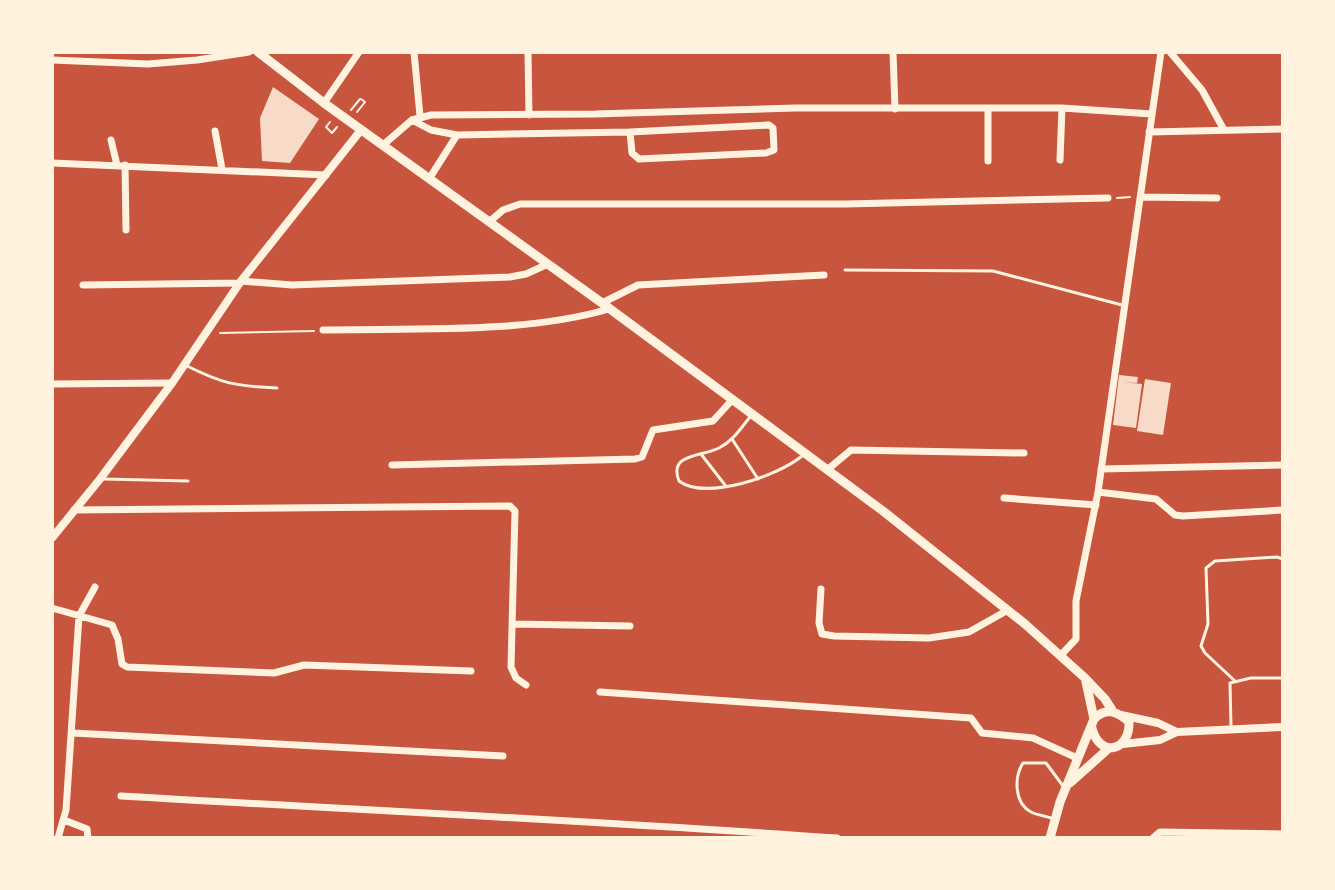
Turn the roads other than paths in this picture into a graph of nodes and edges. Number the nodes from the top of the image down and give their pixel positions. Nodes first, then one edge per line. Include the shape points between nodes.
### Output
1 (249, 52) edge
2 (258, 52) edge
3 (359, 52) edge
4 (414, 52) edge
5 (528, 52) edge
6 (893, 52) edge
7 (1161, 52) edge
8 (1170, 52) edge
9 (52, 60) edge
10 (324, 103) junction
11 (988, 108) junction
12 (1062, 108) junction
13 (895, 109) junction
14 (1152, 114) junction
15 (529, 115) junction
16 (416, 118) junction
17 (1283, 129) edge
18 (361, 130) junction
19 (1224, 130) junction
20 (215, 131) dead end
21 (630, 132) junction
22 (1149, 132) junction
23 (457, 135) junction
24 (111, 140) dead end
25 (383, 145) junction
26 (1060, 160) dead end
27 (988, 161) dead end
28 (52, 163) edge
29 (121, 165) junction
30 (222, 169) junction
31 (326, 175) junction
32 (429, 179) junction
33 (1141, 197) junction
34 (1108, 198) road end
35 (1217, 198) dead end
36 (489, 222) junction
37 (126, 230) dead end
38 (548, 264) junction
39 (845, 270) dead end
40 (824, 275) dead end
41 (241, 282) junction
42 (83, 285) dead end
43 (606, 306) junction
44 (1126, 306) junction
45 (323, 330) road end
46 (185, 365) junction
47 (172, 383) junction
48 (52, 384) edge
49 (277, 388) dead end
50 (732, 400) junction
51 (752, 415) junction
52 (732, 439) junction
53 (1024, 453) dead end
54 (701, 454) junction
55 (805, 454) junction
56 (392, 465) dead end
57 (1283, 465) edge
58 (1101, 469) junction
59 (827, 470) junction
60 (100, 479) junction
61 (758, 479) junction
62 (188, 481) dead end
63 (725, 485) junction
64 (1098, 492) junction
65 (1004, 498) dead end
66 (1096, 505) junction
67 (74, 510) junction
68 (1283, 510) edge
69 (52, 538) edge
70 (1283, 559) edge
71 (95, 587) dead end
72 (821, 589) dead end
73 (52, 608) edge
74 (1008, 610) junction
75 (79, 616) junction
76 (512, 624) junction
77 (630, 626) dead end
78 (1061, 655) junction
79 (471, 671) dead end
80 (1085, 678) junction
81 (1283, 678) edge
82 (1235, 681) junction
83 (526, 685) dead end
84 (600, 692) dead end
85 (1116, 712) junction
86 (1093, 724) junction
87 (1283, 727) edge
88 (1231, 730) junction
89 (1177, 732) junction
90 (73, 733) junction
91 (1123, 744) junction
92 (1109, 748) junction
93 (503, 756) dead end
94 (1077, 758) junction
95 (1067, 787) junction
96 (121, 796) dead end
97 (64, 820) junction
98 (1055, 820) junction
99 (1283, 834) edge
100 (58, 838) edge
101 (88, 838) edge
102 (837, 838) edge
103 (1050, 838) edge
104 (1153, 838) edge

1 - 9 street via 148,64
2 - 10 main road
3 - 10 street
4 - 16 street
5 - 15 street
6 - 13 street
7 - 14 street
8 - 19 street via 1202,90
10 - 18 main road
11 - 12 street
11 - 13 street
11 - 27 street
12 - 14 street
12 - 26 street
13 - 15 street
14 - 22 street
15 - 16 street
16 - 23 street via 431,130
16 - 25 street
17 - 19 street
18 - 25 main road
18 - 31 street
19 - 22 street
20 - 30 street
21 - 21 street via 632,153 639,159 774,150 769,125
21 - 23 street
22 - 33 street
23 - 32 street
24 - 29 street
25 - 32 main road
28 - 29 street
29 - 30 street
29 - 37 street
30 - 31 street
31 - 41 street
32 - 36 main road
33 - 35 street
33 - 44 street
34 - 36 street via 520,204
36 - 38 main road
38 - 41 street via 510,277
38 - 43 main road
39 - 44 lane via 993,271
40 - 43 street via 638,285
41 - 42 street
41 - 46 street
43 - 45 street via 581,317 524,324
43 - 50 main road
44 - 58 street
46 - 47 street
46 - 49 lane via 218,382
47 - 48 street
47 - 60 street
50 - 51 main road
50 - 56 street via 707,423 653,430 642,457 635,459
51 - 52 lane
51 - 55 main road
52 - 54 lane
52 - 61 lane
53 - 59 street via 851,450
54 - 63 lane
54 - 63 lane via 677,463 679,481 696,488
55 - 59 main road
55 - 61 lane
57 - 58 street
58 - 64 street
59 - 74 main road
60 - 62 lane
60 - 67 street
61 - 63 lane
64 - 66 street
64 - 68 street via 1156,499 1183,516
65 - 66 street
66 - 78 street via 1076,601 1076,639
67 - 69 street
67 - 76 street via 510,506 515,511
70 - 82 lane via 1215,561 1206,568 1208,624 1201,646
71 - 75 street
72 - 74 street via 822,634 834,636 929,638 969,632
73 - 75 street
74 - 78 main road
75 - 79 street via 112,625 127,667 274,673 304,665
75 - 90 street
76 - 77 street
76 - 83 street via 511,667
78 - 80 main road
80 - 85 main road
80 - 86 main road
81 - 82 lane
82 - 88 lane via 1228,686
84 - 94 street via 971,718 982,733 1033,738
85 - 86 main road via 1101,713
85 - 89 street
85 - 91 main road via 1129,722
86 - 92 main road via 1094,738
86 - 94 main road
87 - 88 street
88 - 89 street
89 - 91 street via 1160,740
90 - 93 street
90 - 97 street
91 - 92 main road
92 - 95 main road
94 - 95 main road
95 - 98 main road
95 - 98 lane via 1046,763 1023,763 1018,770 1017,791 1024,806
96 - 102 street
97 - 100 street
97 - 101 street via 82,825
98 - 103 main road
99 - 104 street via 1160,832

